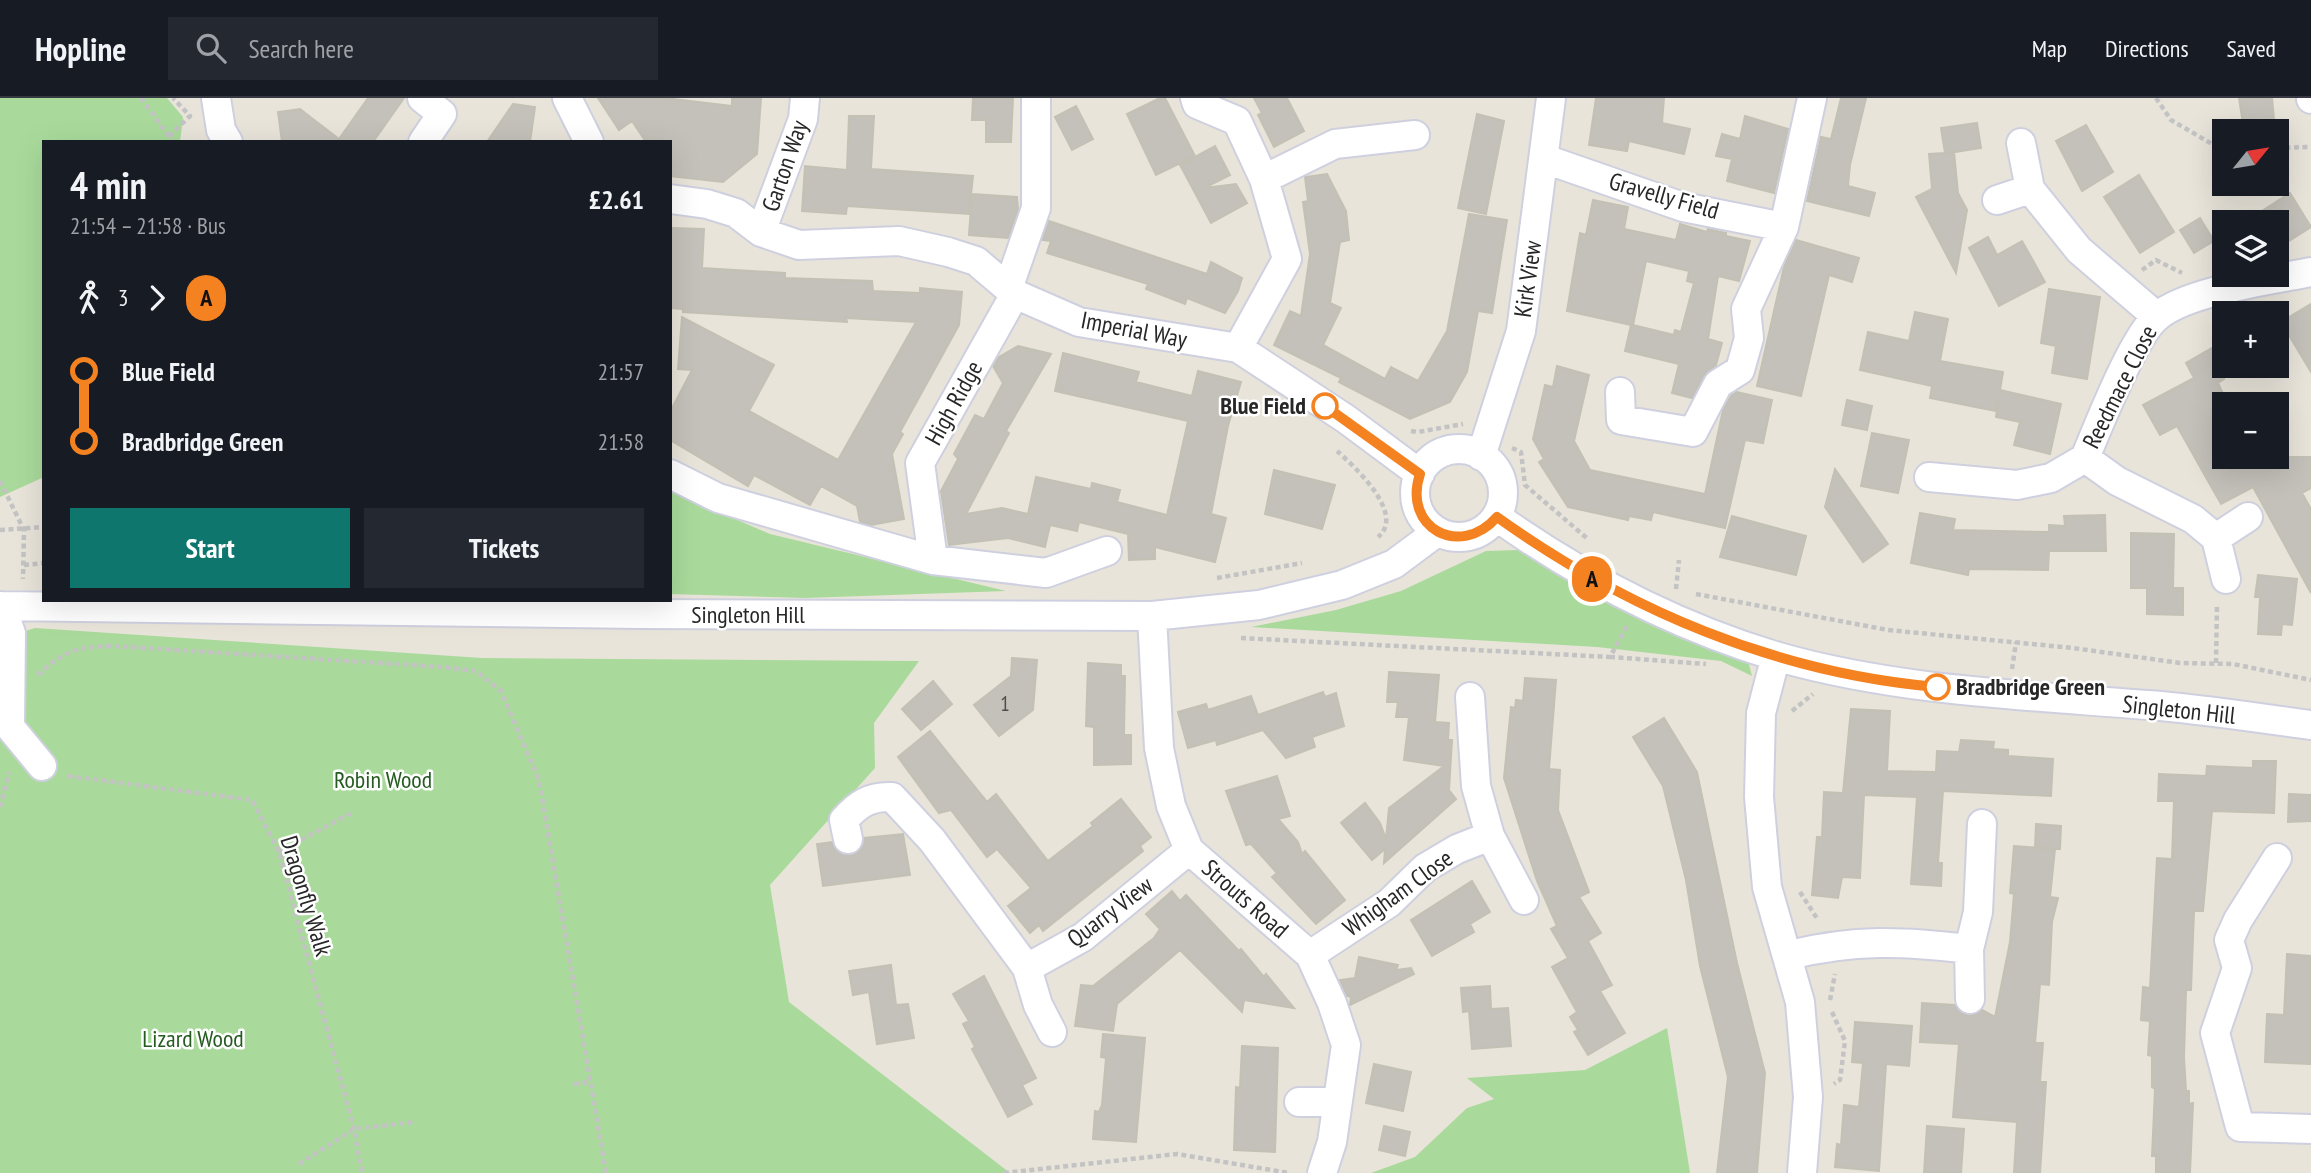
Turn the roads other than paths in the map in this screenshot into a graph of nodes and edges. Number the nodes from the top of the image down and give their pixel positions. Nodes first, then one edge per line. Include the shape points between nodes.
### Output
1 (216, 98) edge
2 (422, 98) edge
3 (567, 98) edge
4 (805, 98) edge
5 (1036, 98) edge
6 (1195, 98) edge
7 (1551, 98) edge
8 (1812, 98) edge
9 (1415, 135) dead end
10 (227, 140) edge
11 (424, 140) edge
12 (588, 140) edge
13 (2021, 142) dead end
14 (1545, 159) junction
15 (1264, 179) junction
16 (2030, 189) junction
17 (672, 199) edge
18 (1997, 200) dead end
19 (1784, 227) junction
20 (761, 232) junction
21 (2311, 272) edge
22 (1012, 290) junction
23 (2157, 316) junction
24 (1238, 348) junction
25 (1620, 392) dead end
26 (1481, 456) junction
27 (2085, 458) junction
28 (1420, 474) junction
29 (672, 475) edge
30 (1929, 477) dead end
31 (1497, 517) junction
32 (2248, 517) dead end
33 (1437, 532) junction
34 (2216, 538) junction
35 (1107, 551) dead end
36 (933, 560) junction
37 (2226, 579) road end
38 (6, 605) edge
39 (1152, 616) junction
40 (1776, 656) junction
41 (1470, 697) dead end
42 (2311, 725) edge
43 (42, 766) road end
44 (1982, 824) dead end
45 (1490, 836) junction
46 (848, 839) dead end
47 (1189, 850) junction
48 (2277, 858) dead end
49 (1524, 900) dead end
50 (1969, 949) junction
51 (1310, 955) junction
52 (1789, 955) junction
53 (1027, 968) junction
54 (1970, 999) dead end
55 (1052, 1032) dead end
56 (1299, 1102) dead end
57 (1337, 1102) junction
58 (2311, 1129) edge
59 (1322, 1173) edge
60 (1802, 1173) edge

1 - 10 street
2 - 11 street via 442,114
3 - 12 street
4 - 20 street, Garton Way via 803,119
5 - 22 street, High Ridge via 1036,208
6 - 15 street via 1197,104 1237,121
7 - 14 street, Kirk View
8 - 19 street
9 - 15 street via 1335,144
13 - 16 street, Reedmace Close
14 - 19 street, Gravelly Field via 1684,207
14 - 26 street, Kirk View via 1521,331
15 - 24 street via 1287,259
16 - 18 street
16 - 23 street, Reedmace Close via 2079,250
17 - 20 street, Imperial Way via 736,213
19 - 25 street via 1746,309 1749,338 1740,370 1718,384 1693,432 1621,419
20 - 22 street, Imperial Way via 799,245 898,241 976,261
21 - 23 street, Reedmace Close via 2211,294
22 - 24 street, Imperial Way via 1079,322
22 - 36 street, High Ridge via 920,463
23 - 27 street, Reedmace Close via 2118,384
24 - 28 street, Imperial Way
26 - 28 street via 1468,450 1446,452 1428,462
26 - 31 street via 1500,476 1502,504
27 - 30 street, Reedmace Close via 2051,478 2017,485
27 - 34 street, Reedmace Close via 2117,481 2193,519
28 - 33 street via 1416,500
29 - 36 street via 718,498
31 - 33 street via 1476,534 1463,537
31 - 40 street, Singleton Hill via 1548,553 1639,604
32 - 34 street
33 - 39 street, Singleton Hill via 1394,564 1342,585 1259,605
34 - 37 street
35 - 36 street via 1046,573
38 - 39 street, Singleton Hill
38 - 43 street via 11,633 10,727
39 - 47 street, Strouts Road via 1159,748 1171,806
40 - 42 street, Singleton Hill via 1913,685 2152,705
40 - 52 street via 1761,713 1759,797 1767,887
41 - 45 street via 1476,786
44 - 50 street via 1978,912
45 - 49 street
45 - 51 street, Whigham Close via 1425,868 1389,903
46 - 53 street via 844,820 856,806 877,796 892,797 932,840
47 - 51 street, Strouts Road
47 - 53 street, Quarry View via 1083,937
48 - 58 street via 2229,940 2237,968 2215,1033 2240,1127
50 - 52 street via 1895,940 1830,945
50 - 54 street
51 - 57 street, Strouts Road via 1346,1045
52 - 60 street via 1800,1002 1808,1097
53 - 55 street
56 - 57 street
57 - 59 street, Strouts Road

